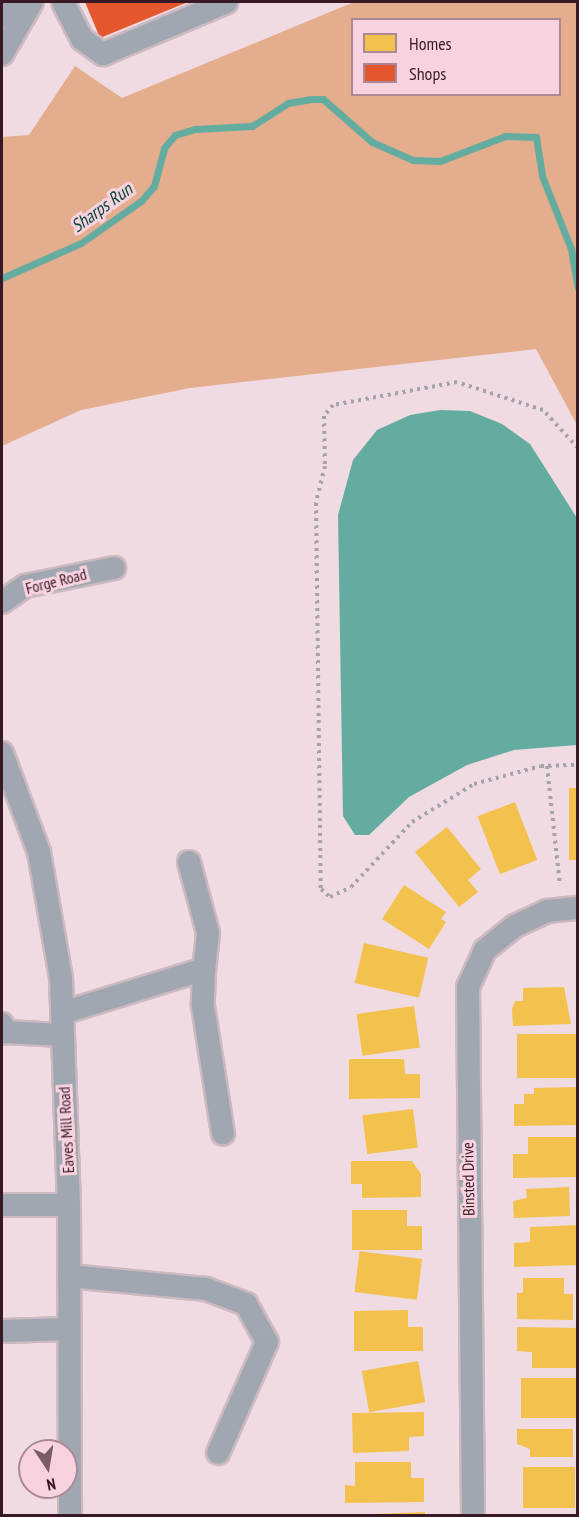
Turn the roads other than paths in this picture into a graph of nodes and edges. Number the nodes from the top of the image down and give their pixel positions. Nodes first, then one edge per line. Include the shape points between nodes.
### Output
1 (17, 2) edge
2 (29, 2) edge
3 (63, 2) edge
4 (227, 2) edge
5 (2, 17) edge
6 (2, 31) edge
7 (2, 44) edge
8 (2, 54) edge
9 (114, 568) dead end
10 (2, 602) edge
11 (3, 761) edge
12 (189, 861) dead end
13 (578, 908) edge
14 (204, 969) junction
15 (2, 1024) edge
16 (62, 1024) junction
17 (223, 1133) dead end
18 (2, 1205) edge
19 (69, 1205) junction
20 (69, 1276) junction
21 (69, 1329) junction
22 (2, 1331) edge
23 (218, 1453) dead end
24 (70, 1515) edge
25 (473, 1515) edge

1 - 5 street
2 - 6 street
2 - 7 street
2 - 8 street
3 - 4 street via 82,39 103,54
9 - 10 street, Forge Road via 25,586
11 - 16 street, Eaves Mill Road via 39,852 52,917
12 - 14 street via 208,933
13 - 25 street, Binsted Drive via 547,911 515,926 485,950 468,987
14 - 16 street
14 - 17 street via 203,1006
15 - 16 street via 5,1032
16 - 19 street, Eaves Mill Road
18 - 19 street
19 - 20 street, Eaves Mill Road
20 - 21 street, Eaves Mill Road
20 - 23 street via 206,1289 246,1304 267,1342
21 - 22 street
21 - 24 street, Eaves Mill Road

